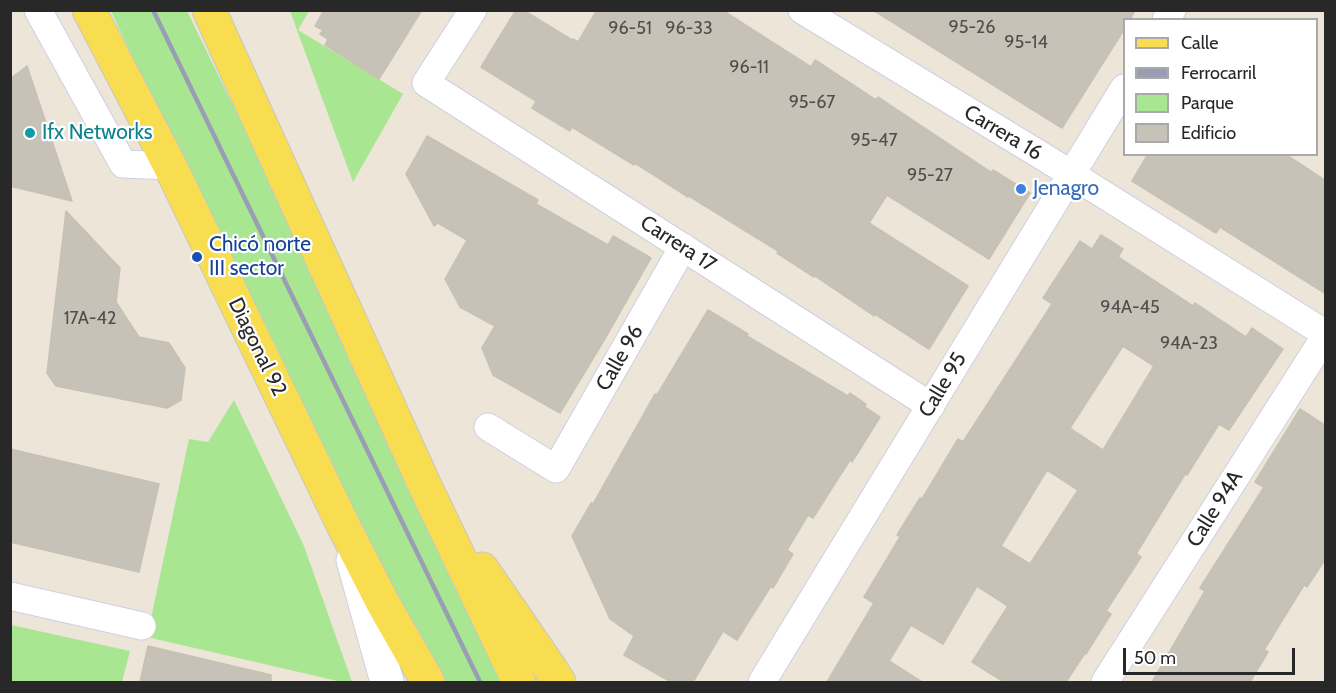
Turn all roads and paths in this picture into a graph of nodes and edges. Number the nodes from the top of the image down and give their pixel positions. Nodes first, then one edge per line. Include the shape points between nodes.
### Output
1 (38, 10) edge
2 (88, 10) edge
3 (209, 10) edge
4 (473, 10) edge
5 (802, 10) edge
6 (1123, 91) edge
7 (171, 166) junction
8 (1072, 174) junction
9 (683, 247) junction
10 (1326, 334) edge
11 (931, 406) junction
12 (488, 427) dead end
13 (425, 486) junction
14 (344, 527) junction
15 (10, 596) edge
16 (142, 626) dead end
17 (387, 682) edge
18 (428, 682) edge
19 (519, 682) edge
20 (559, 682) edge
21 (762, 682) edge
22 (1105, 682) edge

1 - 7 street via 123,164
2 - 7 main road, Diagonal 92
3 - 13 main road
4 - 9 street, Carrera 17 via 426,83
5 - 8 street, Carrera 16
6 - 8 street, Calle 95
7 - 14 main road, Diagonal 92
8 - 10 street, Carrera 16
8 - 11 street, Calle 95
9 - 11 street, Carrera 17
9 - 12 street, Calle 96 via 556,469
10 - 22 street, Calle 94A
11 - 21 street, Calle 95
13 - 19 main road
13 - 20 main road
14 - 17 main road
14 - 18 main road, Diagonal 92
15 - 16 street

